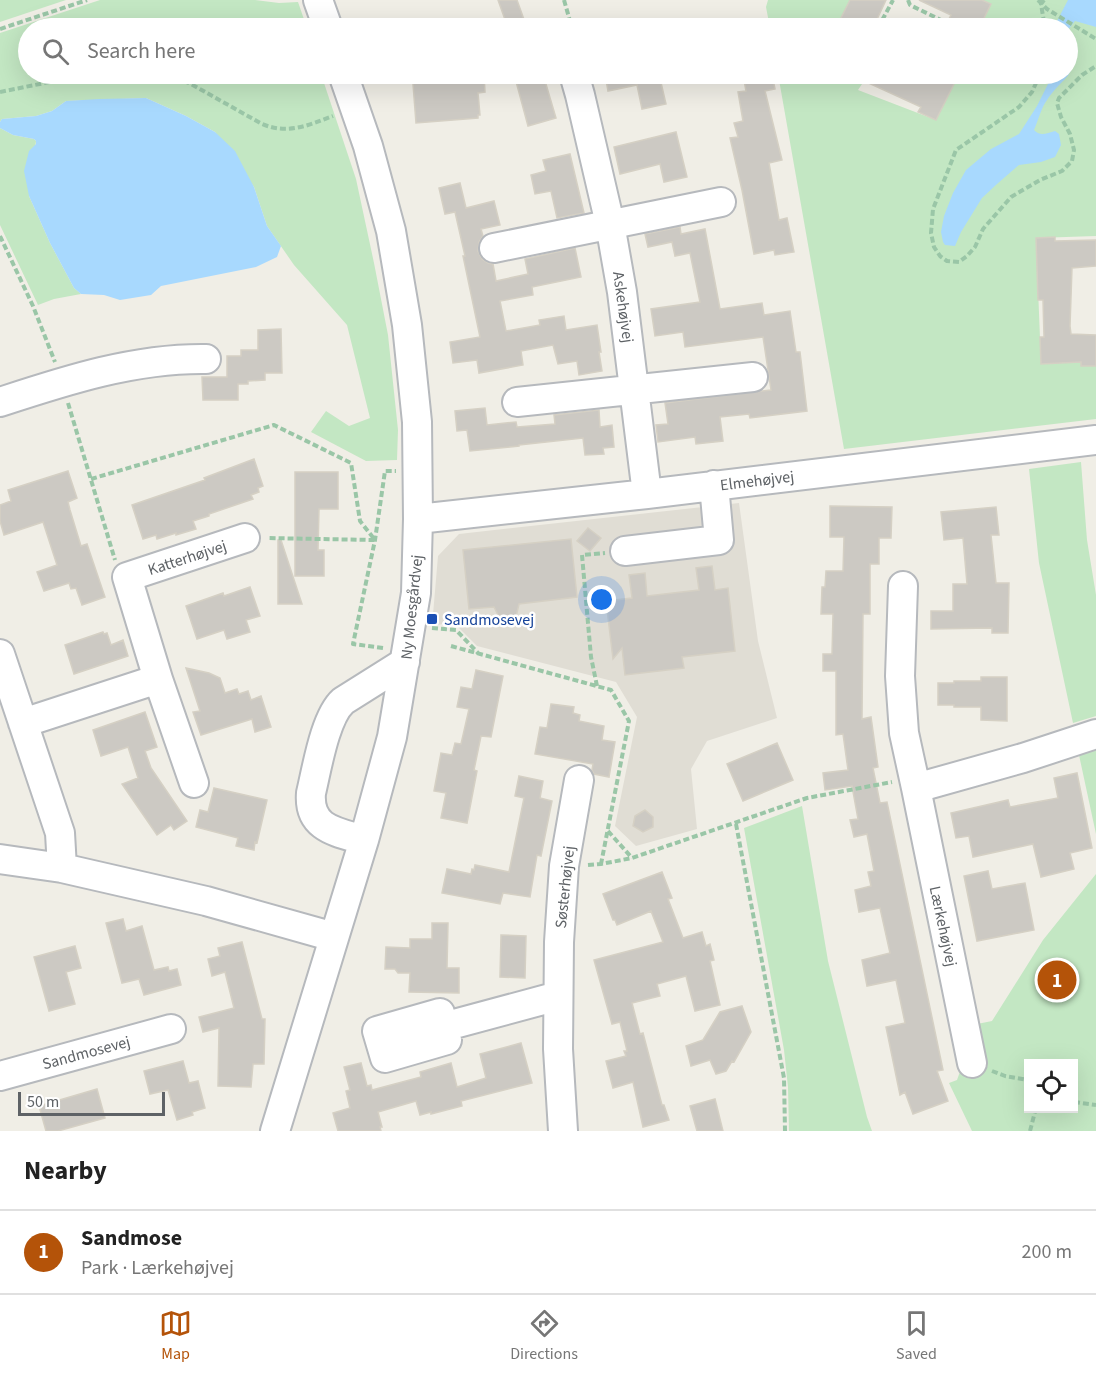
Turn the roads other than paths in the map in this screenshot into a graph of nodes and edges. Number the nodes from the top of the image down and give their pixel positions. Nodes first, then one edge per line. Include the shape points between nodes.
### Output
1 (318, 0) edge
2 (324, 18) edge
3 (347, 84) edge
4 (577, 84) edge
5 (721, 202) dead end
6 (610, 224) junction
7 (494, 248) dead end
8 (206, 358) dead end
9 (753, 377) dead end
10 (635, 390) junction
11 (0, 402) edge
12 (517, 402) dead end
13 (1096, 440) edge
14 (714, 485) junction
15 (647, 494) junction
16 (418, 519) junction
17 (245, 538) road end
18 (626, 551) road end
19 (903, 586) dead end
20 (0, 654) edge
21 (405, 662) junction
22 (158, 679) junction
23 (6, 692) edge
24 (23, 723) junction
25 (1096, 734) edge
26 (579, 780) dead end
27 (194, 783) dead end
28 (915, 783) junction
29 (364, 840) junction
30 (0, 860) edge
31 (62, 868) junction
32 (334, 937) junction
33 (558, 996) junction
34 (443, 1027) dead end
35 (171, 1029) dead end
36 (972, 1063) dead end
37 (0, 1076) edge
38 (275, 1131) edge
39 (563, 1131) edge

1 - 2 street
3 - 16 street, Ny Moesgårdvej via 391,231 417,422
4 - 6 street, Askehøjvej
5 - 6 street
6 - 7 street
6 - 10 street, Askehøjvej
8 - 11 street via 154,361 109,370
9 - 10 street
10 - 12 street
10 - 15 street, Askehøjvej
13 - 14 street, Elmehøjvej
14 - 15 street, Elmehøjvej
14 - 18 street via 719,540
15 - 16 street, Elmehøjvej
16 - 21 street, Ny Moesgårdvej via 416,593
17 - 22 street, Katterhøjvej via 127,577
19 - 28 street, Lærkehøjvej via 900,676 904,734
20 - 23 street
21 - 29 street, Ny Moesgårdvej via 392,737
21 - 29 street via 338,706 329,722 311,793 310,803 319,822 327,829
22 - 24 street
22 - 27 street, Katterhøjvej
23 - 24 street
24 - 31 street via 60,834
25 - 28 street via 1023,759
26 - 33 street, Søsterhøjvej via 564,866
28 - 36 street, Lærkehøjvej
29 - 32 street, Ny Moesgårdvej
30 - 31 street
31 - 32 street via 206,901
32 - 38 street, Ny Moesgårdvej
33 - 34 street
33 - 39 street, Søsterhøjvej
35 - 37 street, Sandmosevej

